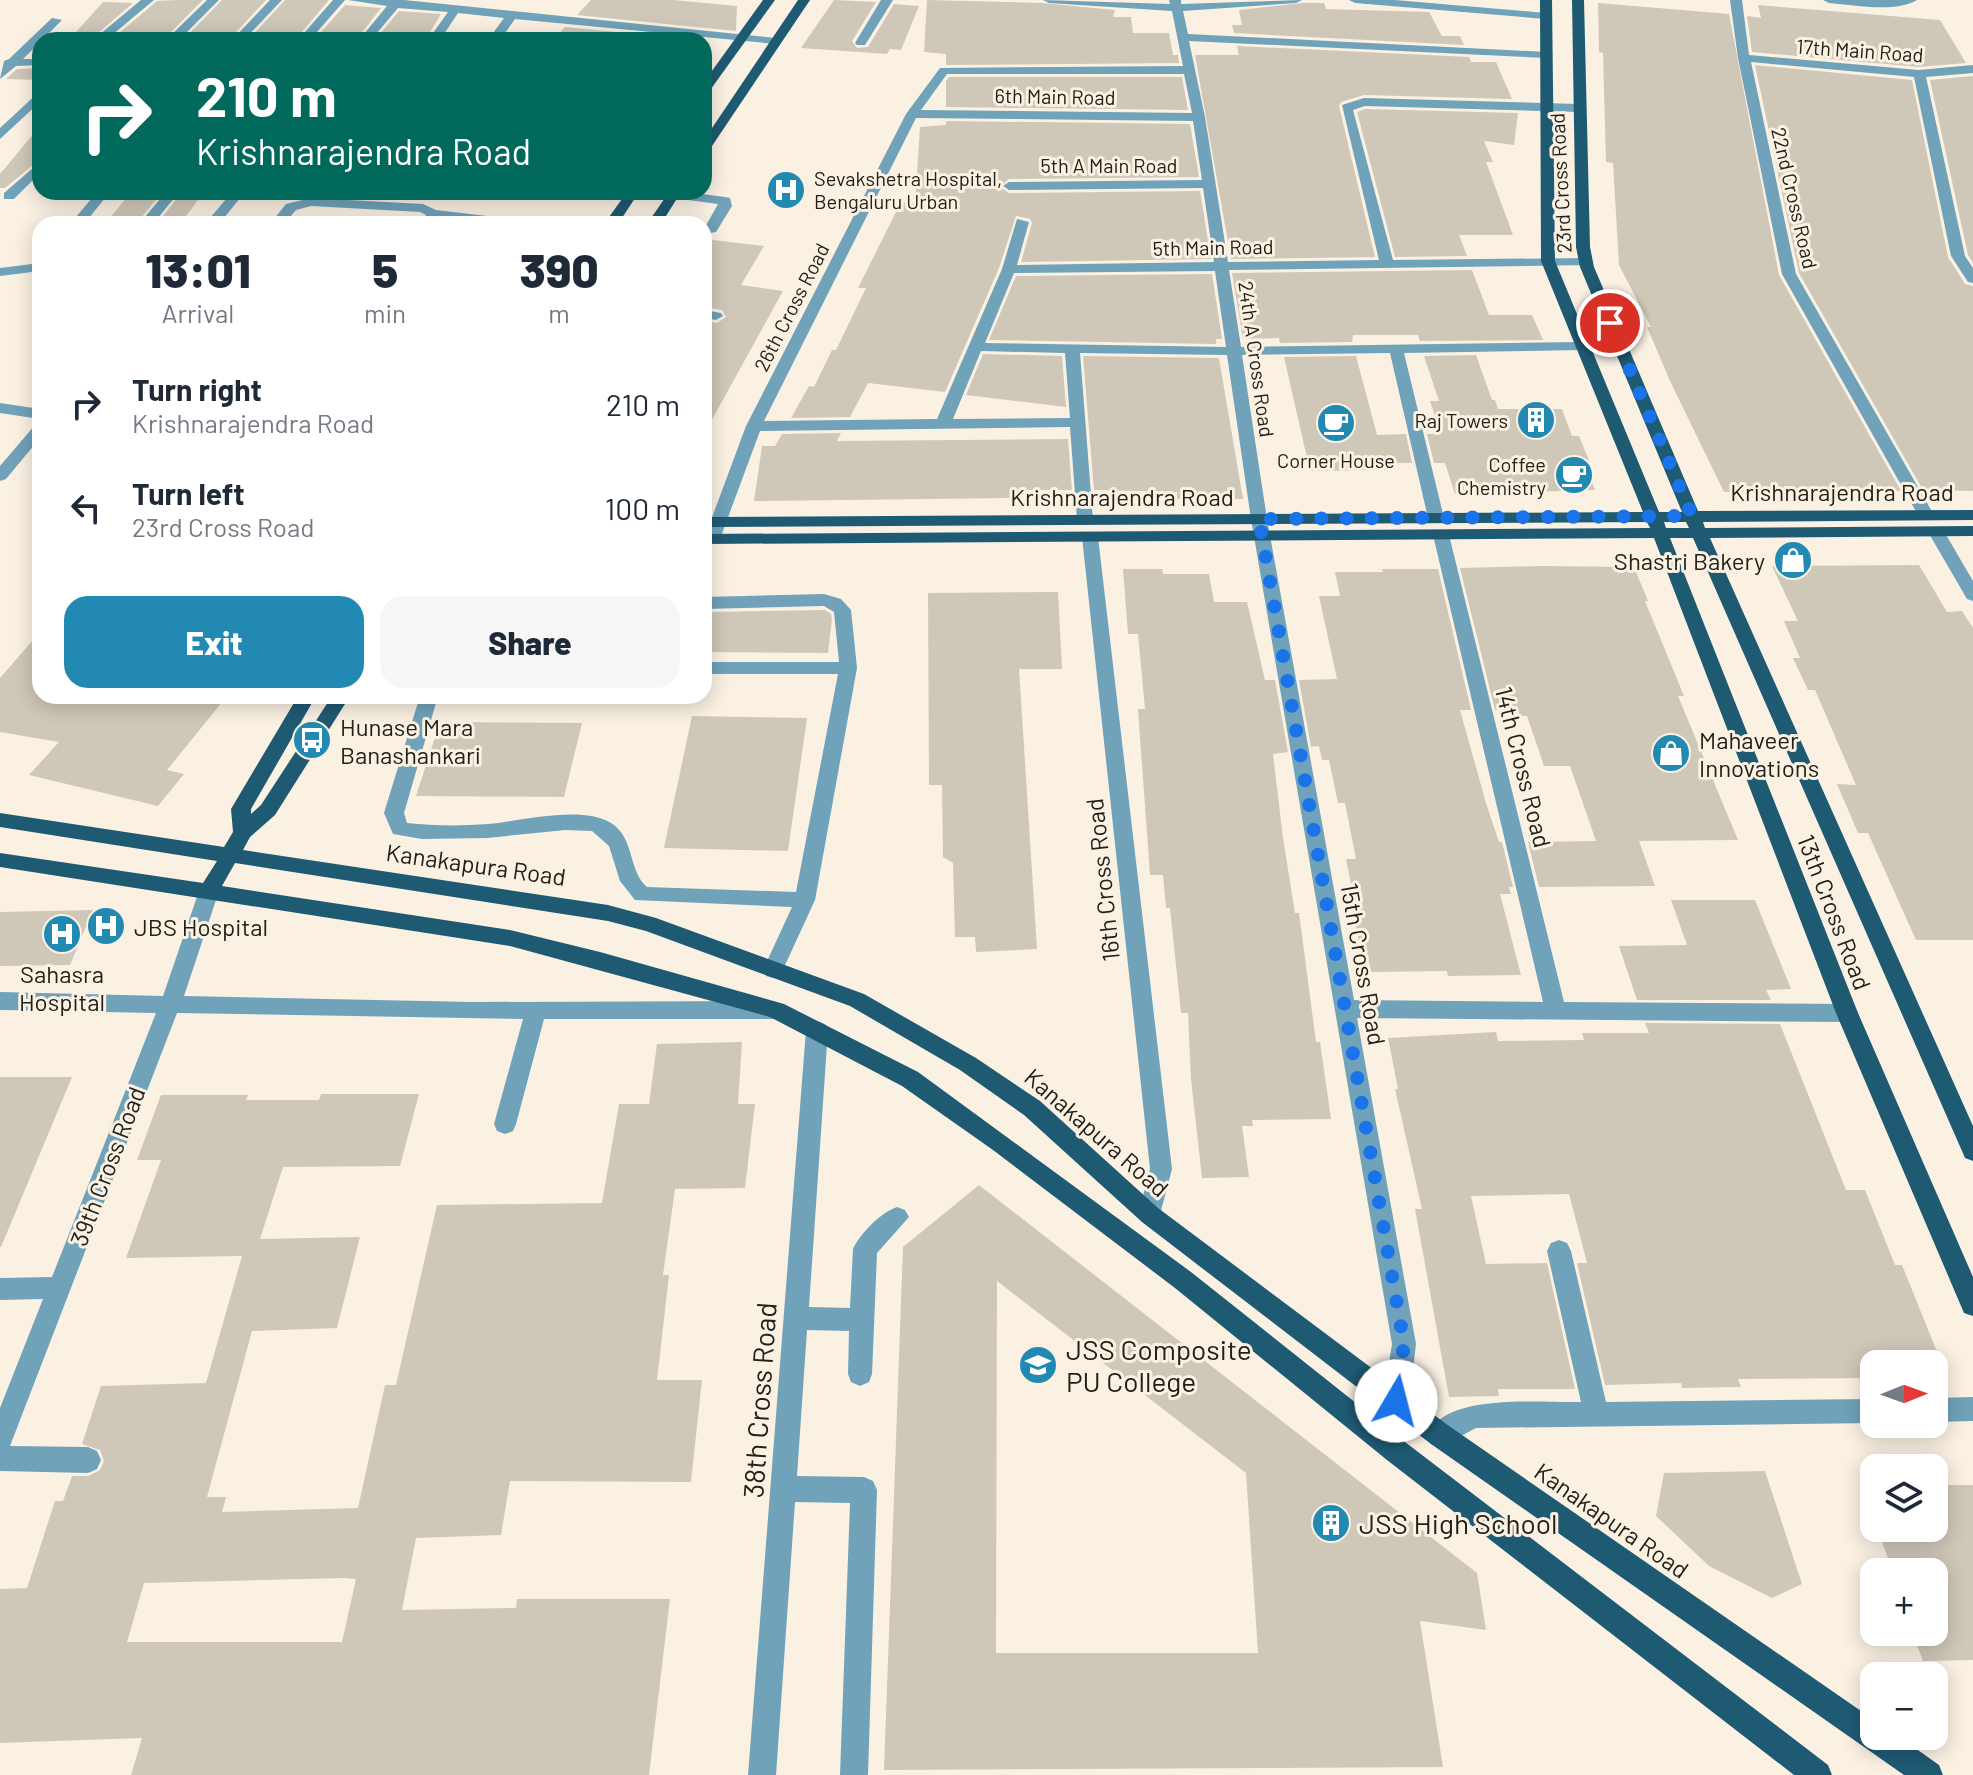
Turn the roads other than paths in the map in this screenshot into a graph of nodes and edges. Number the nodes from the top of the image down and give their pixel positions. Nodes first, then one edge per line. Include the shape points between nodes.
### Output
1 (148, 0) edge
2 (213, 0) edge
3 (276, 0) edge
4 (339, 0) edge
5 (354, 0) edge
6 (769, 0) edge
7 (804, 0) edge
8 (887, 0) edge
9 (1049, 0) edge
10 (1296, 0) edge
11 (1355, 0) edge
12 (1546, 0) edge
13 (1578, 0) edge
14 (1736, 0) edge
15 (1829, 0) edge
16 (1911, 0) edge
17 (396, 2) edge
18 (1176, 4) edge
19 (455, 10) junction
20 (512, 15) junction
21 (1546, 16) junction
22 (56, 20) dead end
23 (42, 32) edge
24 (109, 32) edge
25 (180, 32) edge
26 (246, 32) edge
27 (311, 32) edge
28 (372, 32) edge
29 (440, 32) edge
30 (500, 32) edge
31 (681, 32) edge
32 (712, 35) edge
33 (1182, 37) junction
34 (741, 38) junction
35 (32, 41) edge
36 (776, 41) junction
37 (861, 43) dead end
38 (1547, 55) junction
39 (1744, 58) junction
40 (32, 62) edge
41 (6, 63) edge
42 (1973, 69) edge
43 (1188, 70) junction
44 (1919, 74) junction
45 (0, 75) edge
46 (712, 79) edge
47 (32, 103) edge
48 (1546, 106) junction
49 (1579, 108) junction
50 (912, 114) junction
51 (1199, 117) junction
52 (0, 135) edge
53 (712, 137) edge
54 (32, 174) edge
55 (1209, 184) junction
56 (1009, 186) dead end
57 (9, 196) dead end
58 (712, 199) edge
59 (97, 200) edge
60 (166, 200) edge
61 (232, 200) edge
62 (84, 216) edge
63 (153, 216) edge
64 (219, 216) edge
65 (284, 216) edge
66 (428, 216) edge
67 (1022, 222) dead end
68 (712, 227) edge
69 (1548, 261) junction
70 (1586, 262) junction
71 (1387, 265) junction
72 (1222, 267) junction
73 (32, 268) edge
74 (1009, 269) junction
75 (0, 272) edge
76 (1973, 279) edge
77 (1582, 346) junction
78 (976, 347) junction
79 (1072, 348) junction
80 (1396, 349) junction
81 (1234, 351) junction
82 (0, 408) edge
83 (32, 413) edge
84 (1078, 422) junction
85 (943, 424) junction
86 (754, 426) junction
87 (32, 438) edge
88 (0, 476) edge
89 (1926, 515) junction
90 (1973, 515) edge
91 (712, 523) edge
92 (1656, 525) junction
93 (1695, 525) junction
94 (1438, 526) junction
95 (1260, 527) junction
96 (1087, 529) junction
97 (712, 530) edge
98 (1973, 531) edge
99 (1936, 532) junction
100 (1973, 595) edge
101 (712, 603) edge
102 (712, 668) edge
103 (848, 668) junction
104 (302, 704) edge
105 (336, 704) edge
106 (427, 704) edge
107 (0, 820) edge
108 (243, 832) junction
109 (228, 857) junction
110 (0, 860) edge
111 (209, 891) junction
112 (805, 900) junction
113 (773, 970) junction
114 (0, 1001) edge
115 (171, 1002) junction
116 (1346, 1009) junction
117 (776, 1010) junction
118 (536, 1011) junction
119 (1556, 1011) junction
120 (1847, 1013) junction
121 (817, 1030) junction
122 (505, 1124) dead end
123 (1973, 1151) edge
124 (1150, 1215) junction
125 (897, 1217) dead end
126 (1559, 1251) dead end
127 (59, 1288) junction
128 (0, 1289) edge
129 (1973, 1305) edge
130 (795, 1318) junction
131 (862, 1320) junction
132 (860, 1374) dead end
133 (1396, 1401) junction
134 (1973, 1409) edge
135 (1948, 1410) edge
136 (1860, 1411) edge
137 (1596, 1415) junction
138 (1440, 1435) junction
139 (0, 1440) edge
140 (0, 1458) edge
141 (88, 1460) dead end
142 (783, 1489) junction
143 (762, 1775) edge
144 (854, 1775) edge
145 (1818, 1775) edge
146 (1929, 1775) edge

1 - 24 street
2 - 25 street
3 - 26 street
4 - 27 street
5 - 17 street
6 - 34 main road
7 - 36 main road
8 - 37 street
9 - 18 street
10 - 18 street
11 - 21 street
12 - 21 main road, 23rd Cross Road
13 - 49 main road, 23rd Cross Road
14 - 39 street, 22nd Cross Road
15 - 16 street
17 - 19 street
17 - 28 street
18 - 33 street, 24th A Cross Road
19 - 20 street
19 - 29 street
20 - 30 street
20 - 31 street
21 - 38 main road, 23rd Cross Road
22 - 23 street
32 - 34 street
33 - 38 street
33 - 43 street, 24th A Cross Road
34 - 36 street
34 - 46 main road
35 - 41 street
36 - 53 main road
38 - 48 main road, 23rd Cross Road
39 - 44 street, 17th Main Road
39 - 89 street, 22nd Cross Road via 1789,274
40 - 41 street
41 - 45 street
42 - 44 street, 17th Main Road
43 - 50 street, 26th Cross Road via 944,70
43 - 51 street, 24th A Cross Road
44 - 76 street via 1958,256
47 - 52 street
48 - 49 street
48 - 69 main road, 23rd Cross Road
48 - 71 street via 1364,102 1346,108
49 - 70 main road, 23rd Cross Road
50 - 51 street, 6th Main Road
50 - 86 street, 26th Cross Road
51 - 55 street, 24th A Cross Road
54 - 57 street
55 - 56 street, 5th A Main Road
55 - 72 street, 24th A Cross Road
58 - 68 street via 725,201
59 - 62 street
60 - 63 street
61 - 64 street
65 - 66 street via 291,207 322,201 423,208
67 - 74 street
69 - 70 street, 5th Main Road
69 - 71 street, 5th Main Road
69 - 77 main road, 23rd Cross Road
70 - 93 main road, 23rd Cross Road
71 - 72 street, 5th Main Road
72 - 74 street, 5th Main Road
72 - 81 street, 24th A Cross Road
73 - 75 street
74 - 78 street
77 - 80 street
77 - 92 main road, 23rd Cross Road
78 - 79 street
78 - 85 street
79 - 81 street
79 - 84 street, 16th Cross Road
80 - 81 street
80 - 94 street, 14th Cross Road
81 - 95 street, 24th A Cross Road
82 - 83 street
84 - 85 street
84 - 96 street, 16th Cross Road
85 - 86 street
86 - 91 street, 26th Cross Road
87 - 88 street
89 - 90 main road, Krishnarajendra Road
89 - 93 main road, Krishnarajendra Road
92 - 93 main road, Krishnarajendra Road
92 - 94 main road, Krishnarajendra Road
92 - 120 main road, 13th Cross Road
93 - 99 main road
93 - 123 main road, 13th Cross Road
94 - 95 main road, Krishnarajendra Road
94 - 119 street, 14th Cross Road
95 - 96 main road, Krishnarajendra Road
95 - 116 street, 15th Cross Road
96 - 97 main road, Krishnarajendra Road
96 - 124 street, 16th Cross Road via 1161,1169
98 - 99 main road
99 - 100 street
101 - 103 street via 835,603 842,610
102 - 103 street
103 - 112 street
104 - 108 main road via 241,809
105 - 108 main road via 268,810
106 - 112 street via 394,813 400,829 489,831 596,823 624,854 633,887 642,895
107 - 109 main road, Kanakapura Road
108 - 109 main road
109 - 111 main road
109 - 113 main road, Kanakapura Road via 608,913
110 - 111 main road
111 - 115 street, 39th Cross Road
111 - 117 main road via 510,938
112 - 113 street
113 - 124 main road, Kanakapura Road via 857,1000 968,1064 1032,1108
114 - 115 street
115 - 118 street
115 - 127 street, 39th Cross Road
116 - 119 street
116 - 133 street, 15th Cross Road via 1404,1344
117 - 118 street
117 - 121 main road
118 - 122 street
119 - 120 street
120 - 129 main road, 13th Cross Road
121 - 130 street, 38th Cross Road
121 - 145 main road via 910,1079 1001,1143
124 - 133 main road, Kanakapura Road
125 - 131 street via 865,1249
126 - 137 street
127 - 128 street
127 - 139 street, 39th Cross Road
130 - 131 street
130 - 142 street, 38th Cross Road
131 - 132 street
133 - 138 main road, Kanakapura Road
134 - 135 street
136 - 137 street
137 - 138 street via 1473,1416
138 - 146 main road, Kanakapura Road
140 - 141 street
142 - 143 street, 38th Cross Road
142 - 144 street via 864,1490

